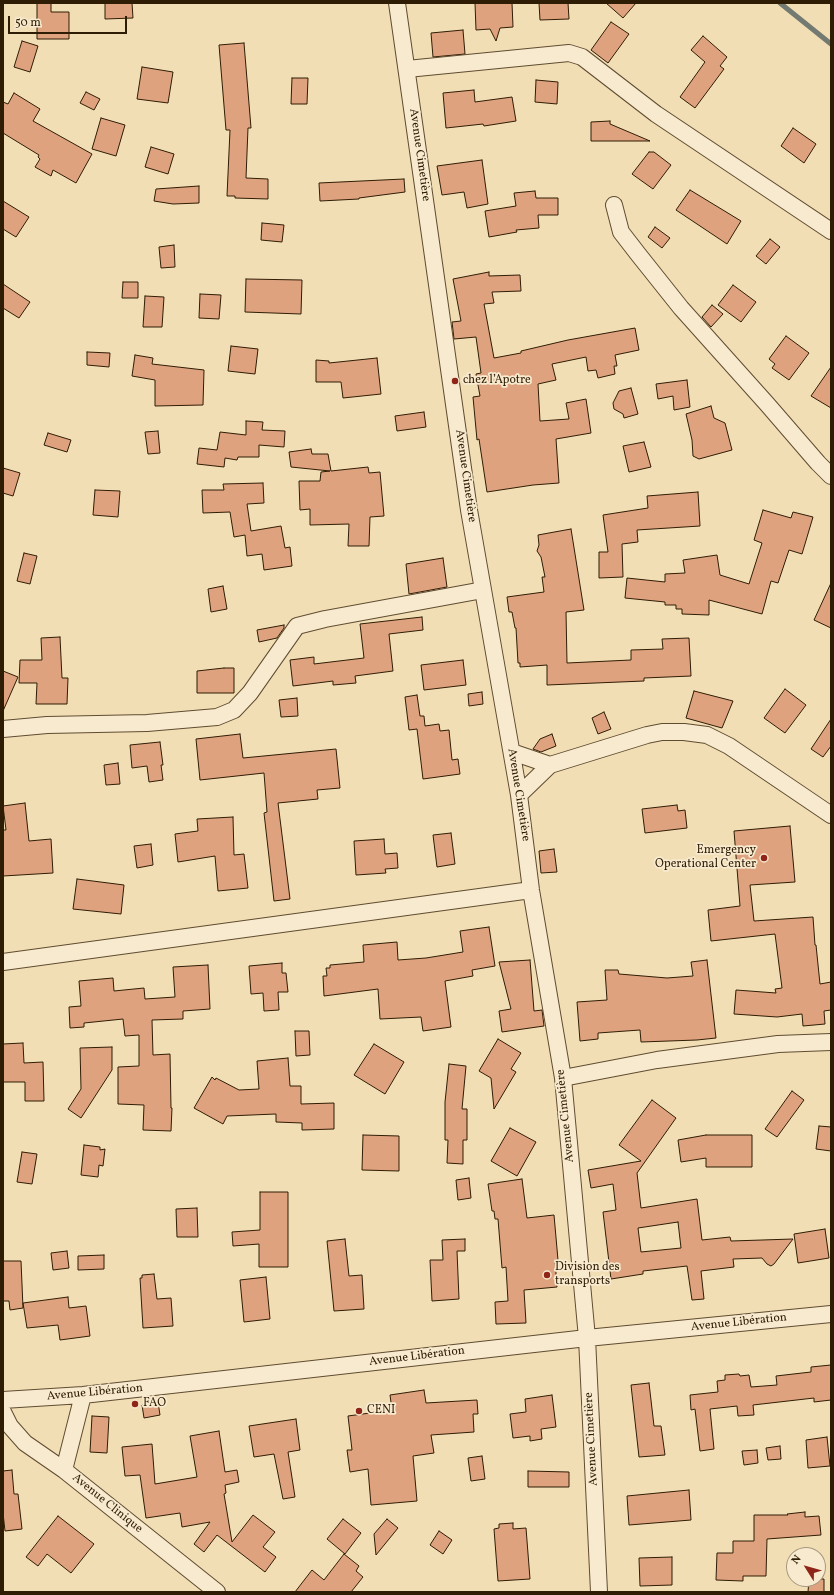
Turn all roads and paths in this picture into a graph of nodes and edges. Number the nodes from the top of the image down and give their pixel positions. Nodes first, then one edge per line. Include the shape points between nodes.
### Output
1 (397, 3) edge
2 (406, 69) junction
3 (614, 205) dead end
4 (831, 230) edge
5 (831, 476) edge
6 (483, 590) junction
7 (3, 729) edge
8 (512, 752) junction
9 (550, 765) junction
10 (519, 795) junction
11 (831, 815) edge
12 (531, 890) junction
13 (3, 962) edge
14 (831, 1042) edge
15 (563, 1078) junction
16 (831, 1314) edge
17 (587, 1338) junction
18 (83, 1395) junction
19 (3, 1400) edge
20 (3, 1412) edge
21 (64, 1470) junction
22 (217, 1592) edge
23 (599, 1592) edge

1 - 2 street, Avenue Cimetière
2 - 4 street via 569,53 582,57 656,114
2 - 6 street, Avenue Cimetière via 469,510
3 - 5 street via 622,232 652,272
6 - 7 street via 297,626 250,693 234,710 216,717 147,723 47,725
6 - 8 street, Avenue Cimetière
8 - 9 street
8 - 10 street, Avenue Cimetière
9 - 10 street
9 - 11 street via 662,732 707,735 729,746
10 - 12 street, Avenue Cimetière
12 - 13 street
12 - 15 street, Avenue Cimetière
14 - 15 street via 778,1044 657,1060
15 - 17 street, Avenue Cimetière
16 - 17 street, Avenue Libération
17 - 18 street, Avenue Libération
17 - 23 street, Avenue Cimetière
18 - 19 street, Avenue Libération
18 - 21 street
20 - 21 street, Avenue Clinique via 10,1426 25,1443
21 - 22 street, Avenue Clinique

